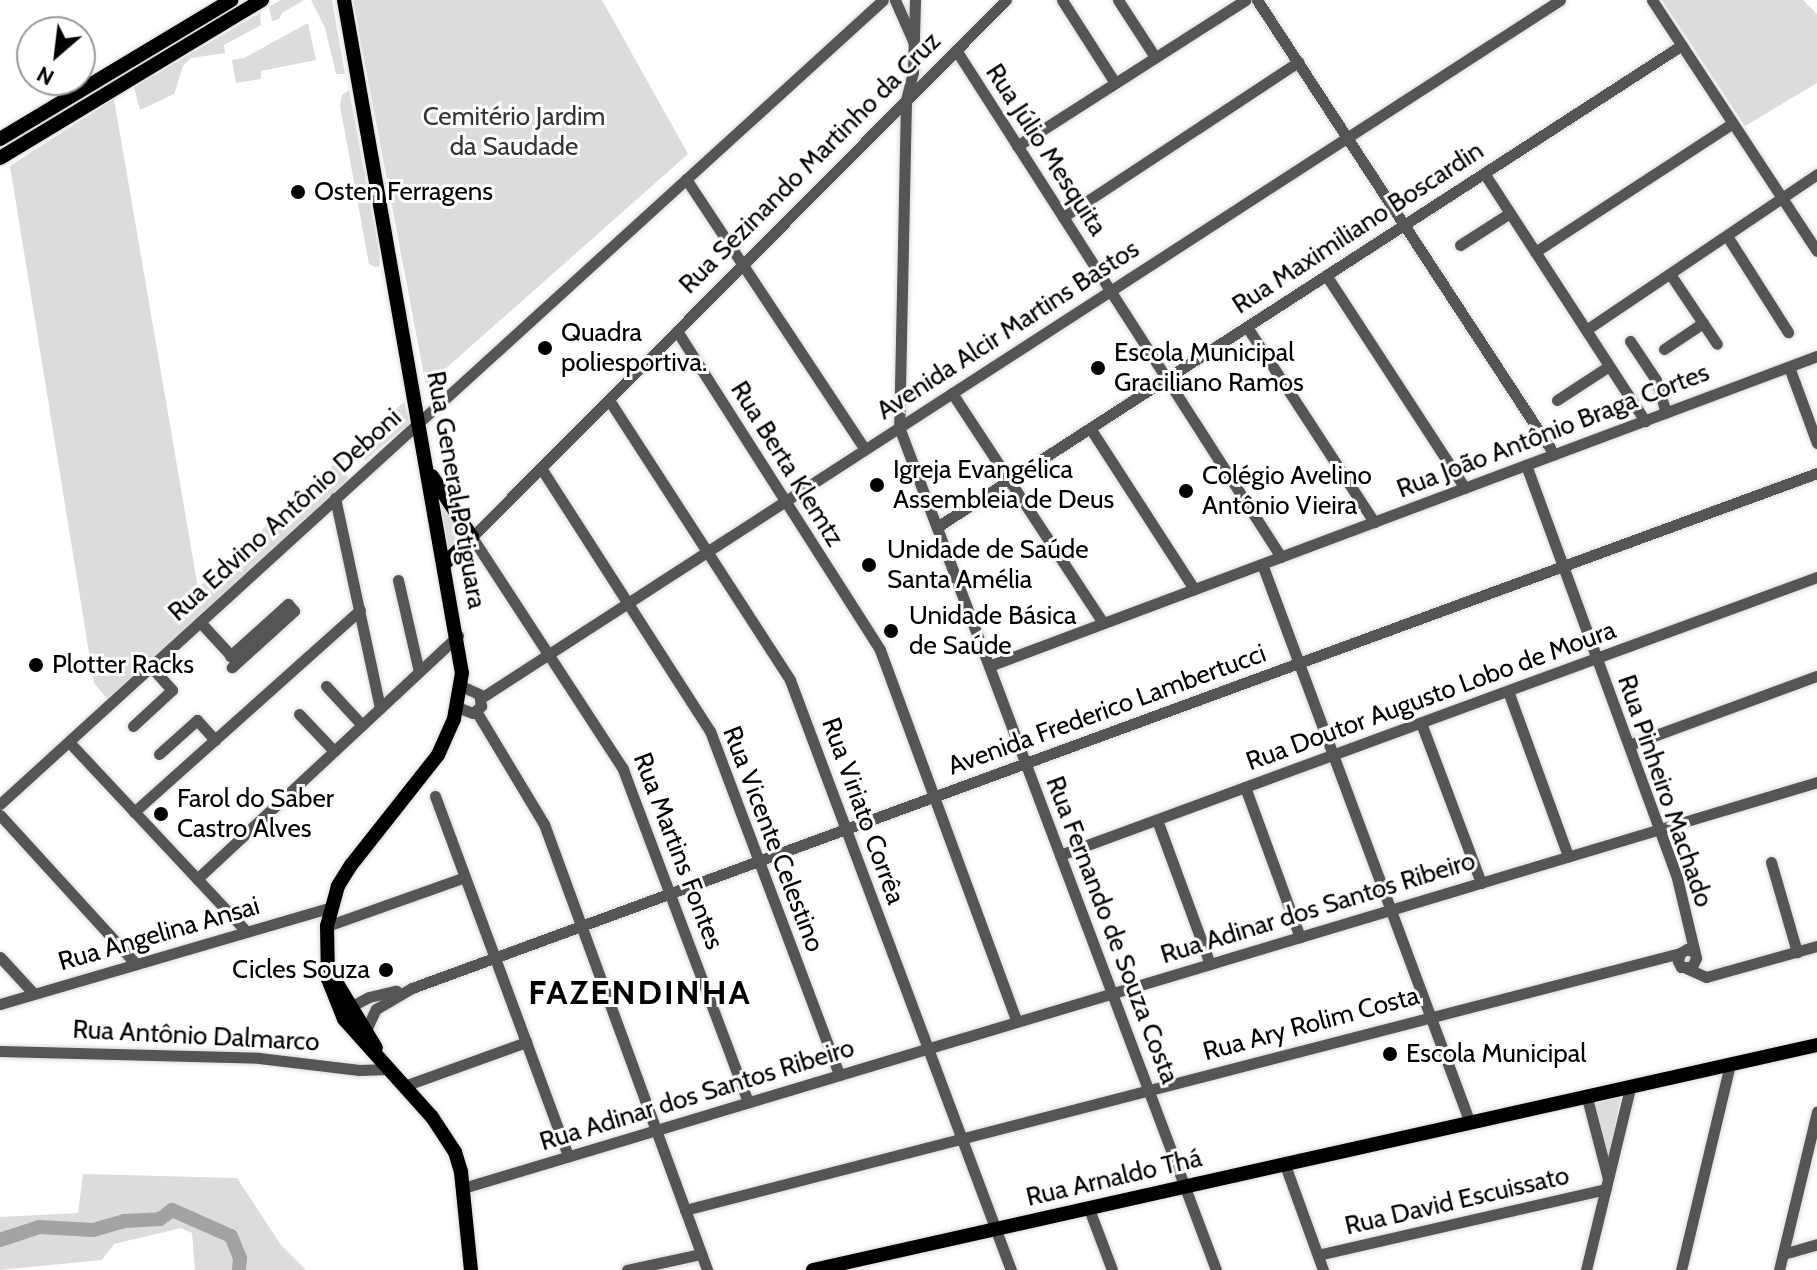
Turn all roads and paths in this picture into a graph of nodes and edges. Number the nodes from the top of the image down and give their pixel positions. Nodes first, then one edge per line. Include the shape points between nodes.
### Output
1 (231, 0) edge
2 (262, 0) edge
3 (344, 0) edge
4 (883, 0) edge
5 (895, 0) edge
6 (915, 0) edge
7 (1006, 0) edge
8 (1062, 0) edge
9 (1118, 0) edge
10 (1245, 0) edge
11 (1257, 0) edge
12 (1560, 0) edge
13 (1652, 0) edge
14 (914, 43) junction
15 (1682, 45) junction
16 (956, 50) junction
17 (1155, 57) junction
18 (1298, 62) junction
19 (96, 79) edge
20 (1115, 83) junction
21 (67, 96) edge
22 (86, 96) edge
23 (64, 98) junction
24 (906, 101) junction
25 (89, 102) junction
26 (73, 112) junction
27 (1733, 123) junction
28 (1347, 137) junction
29 (0, 139) edge
30 (1017, 146) junction
31 (0, 158) edge
32 (1484, 173) junction
33 (1817, 174) edge
34 (686, 179) junction
35 (1783, 199) junction
36 (1510, 213) junction
37 (1063, 217) junction
38 (1404, 225) junction
39 (1727, 236) junction
40 (1460, 245) dead end
41 (1817, 251) edge
42 (1535, 252) junction
43 (743, 264) junction
44 (1670, 274) junction
45 (1326, 275) junction
46 (1110, 291) junction
47 (1703, 323) junction
48 (1247, 327) junction
49 (1586, 330) junction
50 (677, 331) junction
51 (1788, 332) dead end
52 (1630, 341) dead end
53 (1717, 344) dead end
54 (1664, 349) dead end
55 (1817, 356) edge
56 (1609, 366) junction
57 (1789, 367) junction
58 (1166, 378) junction
59 (952, 393) junction
60 (609, 400) junction
61 (1557, 400) dead end
62 (1666, 413) junction
63 (1645, 421) junction
64 (420, 422) junction
65 (899, 427) junction
66 (1090, 428) junction
67 (1817, 443) edge
68 (865, 449) junction
69 (1554, 454) junction
70 (1526, 465) junction
71 (541, 468) junction
72 (429, 471) junction
73 (1817, 473) edge
74 (1009, 480) junction
75 (1465, 488) junction
76 (335, 498) junction
77 (785, 501) junction
78 (1374, 522) junction
79 (937, 527) junction
80 (472, 537) junction
81 (707, 552) junction
82 (1281, 557) junction
83 (445, 563) junction
84 (1262, 564) junction
85 (1563, 566) junction
86 (1817, 577) edge
87 (398, 580) dead end
88 (1194, 589) junction
89 (628, 603) junction
90 (360, 610) junction
91 (200, 622) junction
92 (1103, 623) junction
93 (458, 636) junction
94 (549, 654) junction
95 (1597, 658) junction
96 (233, 662) junction
97 (1299, 663) junction
98 (989, 666) junction
99 (151, 667) junction
100 (419, 672) junction
101 (1817, 676) edge
102 (326, 686) dead end
103 (461, 686) junction
104 (1508, 691) junction
105 (481, 698) junction
106 (457, 707) junction
107 (380, 708) junction
108 (476, 711) junction
109 (299, 714) dead end
110 (1421, 723) junction
111 (362, 725) junction
112 (133, 726) dead end
113 (215, 740) junction
114 (69, 742) junction
115 (1629, 745) junction
116 (334, 751) junction
117 (159, 754) dead end
118 (1333, 755) junction
119 (1025, 763) junction
120 (1817, 782) edge
121 (1245, 787) junction
122 (435, 796) dead end
123 (934, 797) junction
124 (0, 804) edge
125 (134, 812) junction
126 (0, 815) edge
127 (1157, 820) junction
128 (846, 829) junction
129 (1659, 829) junction
130 (1060, 855) junction
131 (1568, 856) junction
132 (759, 861) junction
133 (1771, 862) dead end
134 (465, 877) junction
135 (197, 879) junction
136 (1481, 883) junction
137 (670, 893) junction
138 (331, 907) junction
139 (1391, 910) junction
140 (327, 926) junction
141 (581, 926) junction
142 (247, 932) junction
143 (1300, 937) junction
144 (1817, 946) edge
145 (1797, 952) junction
146 (327, 955) junction
147 (1685, 956) junction
148 (0, 957) edge
149 (495, 958) junction
150 (136, 964) junction
151 (1210, 964) junction
152 (412, 988) junction
153 (1112, 993) junction
154 (34, 994) junction
155 (0, 1004) edge
156 (350, 1007) junction
157 (1430, 1016) junction
158 (1017, 1022) junction
159 (360, 1031) junction
160 (526, 1042) junction
161 (1817, 1045) edge
162 (928, 1048) junction
163 (0, 1051) edge
164 (1730, 1065) junction
165 (388, 1067) junction
166 (839, 1075) junction
167 (404, 1086) junction
168 (1630, 1088) junction
169 (1148, 1090) junction
170 (1587, 1098) junction
171 (748, 1102) junction
172 (1817, 1112) edge
173 (1470, 1123) junction
174 (656, 1130) junction
175 (962, 1138) junction
176 (1813, 1148) edge
177 (568, 1156) junction
178 (1285, 1165) junction
179 (1607, 1184) junction
180 (1185, 1187) junction
181 (463, 1188) junction
182 (1089, 1209) junction
183 (685, 1210) junction
184 (996, 1229) junction
185 (1817, 1244) edge
186 (701, 1254) junction
187 (1783, 1254) junction
188 (1318, 1255) junction
189 (471, 1270) edge
190 (627, 1270) edge
191 (707, 1270) edge
192 (813, 1270) edge
193 (1011, 1270) edge
194 (1112, 1270) edge
195 (1216, 1270) edge
196 (1323, 1270) edge
197 (1586, 1270) edge
198 (1681, 1270) edge
199 (1779, 1270) edge

1 - 19 main road
2 - 25 main road
3 - 64 main road, Rua General Potiguara
4 - 34 street, Rua Edvino Antônio Deboni
5 - 14 street, Rua Fernando de Souza Costa
6 - 14 street, Rua Fernando de Souza Costa
7 - 16 street, Rua Sezinando Martinho da Cruz
8 - 20 street
9 - 17 street
10 - 17 street
11 - 18 street
12 - 28 street, Avenida Alcir Martins Bastos
13 - 15 street
14 - 24 street, Rua Fernando de Souza Costa
15 - 27 street
15 - 32 street, Rua Maximiliano Boscardin
16 - 24 street, Rua Sezinando Martinho da Cruz
16 - 30 street, Rua Júlio Mesquita
17 - 20 street
18 - 28 street
18 - 37 street
20 - 30 street
21 - 23 main road
22 - 25 main road
23 - 26 main road
23 - 29 main road
24 - 43 street, Rua Sezinando Martinho da Cruz
24 - 65 street, Rua Fernando de Souza Costa
25 - 26 main road
26 - 31 main road
27 - 35 street
27 - 42 street
28 - 38 street
28 - 46 street, Avenida Alcir Martins Bastos
30 - 37 street, Rua Júlio Mesquita
32 - 36 street
32 - 38 street, Rua Maximiliano Boscardin
33 - 35 street
34 - 43 street
34 - 64 street, Rua Edvino Antônio Deboni
35 - 39 street
35 - 41 street
36 - 40 street
36 - 42 street
37 - 46 street, Rua Júlio Mesquita
38 - 45 street, Rua Maximiliano Boscardin
38 - 69 street
39 - 44 street
39 - 51 street
42 - 49 street
43 - 50 street, Rua Sezinando Martinho da Cruz
43 - 68 street
44 - 47 street
44 - 49 street
45 - 48 street, Rua Maximiliano Boscardin
45 - 75 street
46 - 58 street, Rua Júlio Mesquita
46 - 59 street, Avenida Alcir Martins Bastos
47 - 53 street
47 - 54 street
48 - 58 street, Rua Maximiliano Boscardin
48 - 78 street
49 - 56 street
50 - 60 street, Rua Sezinando Martinho da Cruz
50 - 77 street, Rua Berta Klemtz
52 - 62 street via 1656,380
55 - 57 street, Rua João Antônio Braga Cortes
56 - 61 street
56 - 63 street
57 - 62 street, Rua João Antônio Braga Cortes
57 - 67 street
58 - 66 street, Rua Maximiliano Boscardin
58 - 82 street, Rua Júlio Mesquita
59 - 65 street, Avenida Alcir Martins Bastos
59 - 74 street
60 - 71 street, Rua Sezinando Martinho da Cruz
60 - 81 street, Rua Viriato Corrêa
62 - 63 street, Rua João Antônio Braga Cortes
63 - 69 street, Rua João Antônio Braga Cortes
64 - 72 main road, Rua General Potiguara
64 - 76 street, Rua Edvino Antônio Deboni
65 - 68 street, Avenida Alcir Martins Bastos
65 - 79 street, Rua Fernando de Souza Costa
66 - 74 street, Rua Maximiliano Boscardin
66 - 88 street
68 - 77 street, Avenida Alcir Martins Bastos
69 - 70 street, Rua João Antônio Braga Cortes
70 - 75 street, Rua João Antônio Braga Cortes
70 - 85 street, Rua Pinheiro Machado
71 - 80 street, Rua Sezinando Martinho da Cruz
71 - 89 street, Rua Vicente Celestino
72 - 80 main road, Rua Martins Fontes
72 - 83 main road, Rua General Potiguara
73 - 85 street, Avenida Frederico Lambertucci
74 - 79 street, Rua Maximiliano Boscardin
74 - 92 street
75 - 78 street, Rua João Antônio Braga Cortes
76 - 90 street
76 - 91 street, Rua Edvino Antônio Deboni
77 - 81 street, Avenida Alcir Martins Bastos
77 - 123 street, Rua Berta Klemtz via 880,650
78 - 82 street, Rua João Antônio Braga Cortes
79 - 98 street, Rua Fernando de Souza Costa
80 - 83 main road, Rua Sezinando Martinho da Cruz
80 - 94 street, Rua Martins Fontes
81 - 89 street, Avenida Alcir Martins Bastos
81 - 128 street, Rua Viriato Corrêa via 790,680
82 - 84 street, Rua João Antônio Braga Cortes
83 - 93 main road, Rua General Potiguara
84 - 88 street, Rua João Antônio Braga Cortes
84 - 97 street
85 - 95 street, Rua Pinheiro Machado
85 - 97 street, Avenida Frederico Lambertucci
86 - 95 street, Rua Doutor Augusto Lobo de Moura
87 - 100 street
88 - 92 street, Rua João Antônio Braga Cortes
89 - 94 street, Avenida Alcir Martins Bastos
89 - 132 street, Rua Vicente Celestino via 710,731
90 - 107 street
90 - 113 street
91 - 96 street
91 - 99 street, Rua Edvino Antônio Deboni
92 - 98 street, Rua João Antônio Braga Cortes
93 - 100 street
93 - 103 main road, Rua General Potiguara
94 - 105 street, Avenida Alcir Martins Bastos
94 - 137 street, Rua Martins Fontes via 623,769
95 - 104 street, Rua Doutor Augusto Lobo de Moura
95 - 115 street, Rua Pinheiro Machado
96 - 96 street via 294,611 288,604
97 - 118 street
97 - 119 street, Avenida Frederico Lambertucci
98 - 119 street, Rua Fernando de Souza Costa
99 - 112 street via 172,690
99 - 114 street, Rua Edvino Antônio Deboni
100 - 107 street
101 - 115 street
102 - 111 street
103 - 105 street
103 - 106 main road, Rua General Potiguara
104 - 110 street, Rua Doutor Augusto Lobo de Moura
104 - 131 street
105 - 108 street
106 - 108 street
106 - 138 main road, Rua General Potiguara via 432,765 351,865
107 - 111 street
108 - 141 street via 541,818
109 - 116 street
110 - 118 street, Rua Doutor Augusto Lobo de Moura
110 - 136 street
111 - 116 street
113 - 117 street via 197,720
113 - 125 street
114 - 124 street, Rua Edvino Antônio Deboni
114 - 125 street
115 - 129 street, Rua Pinheiro Machado
116 - 135 street
118 - 121 street, Rua Doutor Augusto Lobo de Moura
118 - 139 street
119 - 123 street, Avenida Frederico Lambertucci
119 - 130 street, Rua Fernando de Souza Costa
120 - 129 street, Rua Adinar dos Santos Ribeiro
121 - 127 street, Rua Doutor Augusto Lobo de Moura
121 - 143 street
122 - 134 street
123 - 128 street, Avenida Frederico Lambertucci
123 - 158 street, Rua Berta Klemtz
125 - 135 street
126 - 150 street
127 - 130 street, Rua Doutor Augusto Lobo de Moura
127 - 151 street
128 - 132 street, Avenida Frederico Lambertucci
128 - 162 street, Rua Viriato Corrêa
129 - 131 street, Rua Adinar dos Santos Ribeiro
129 - 147 street, Rua Pinheiro Machado via 1681,894
130 - 153 street, Rua Fernando de Souza Costa
131 - 136 street, Rua Adinar dos Santos Ribeiro
132 - 137 street, Avenida Frederico Lambertucci
132 - 166 street, Rua Vicente Celestino
133 - 145 street
134 - 140 street
134 - 149 street
135 - 142 street
136 - 139 street, Rua Adinar dos Santos Ribeiro
137 - 141 street, Avenida Frederico Lambertucci
137 - 171 street, Rua Martins Fontes
138 - 140 main road, Rua General Potiguara
138 - 142 street, Rua Angelina Ansai
139 - 143 street, Rua Adinar dos Santos Ribeiro
139 - 157 street
140 - 146 main road, Rua General Potiguara
141 - 149 street, Avenida Frederico Lambertucci
141 - 174 street
142 - 150 street, Rua Angelina Ansai
143 - 151 street, Rua Adinar dos Santos Ribeiro
144 - 145 street
145 - 147 street, Rua Pinheiro Machado via 1702,977
146 - 156 main road, Rua General Potiguara
146 - 159 main road, Rua General Potiguara via 334,1001
147 - 157 street, Rua Ary Rolim Costa
148 - 154 street
149 - 152 street, Avenida Frederico Lambertucci
149 - 160 street
150 - 154 street, Rua Angelina Ansai
151 - 153 street, Rua Adinar dos Santos Ribeiro
152 - 156 street, Avenida Frederico Lambertucci
152 - 159 street, Avenida Frederico Lambertucci via 376,1009
153 - 158 street, Rua Adinar dos Santos Ribeiro
153 - 169 street, Rua Fernando de Souza Costa
154 - 155 street, Rua Angelina Ansai
156 - 159 main road, Rua General Potiguara
157 - 169 street, Rua Ary Rolim Costa
157 - 173 street
158 - 162 street, Rua Adinar dos Santos Ribeiro
159 - 165 main road, Rua General Potiguara
160 - 167 street
160 - 177 street
161 - 164 main road, Rua Arnaldo Thá
162 - 166 street, Rua Adinar dos Santos Ribeiro
162 - 175 street, Rua Viriato Corrêa
163 - 165 street, Rua Antônio Dalmarco via 259,1058 359,1070
164 - 168 main road, Rua Arnaldo Thá
164 - 198 street
165 - 167 main road, Rua General Potiguara
166 - 171 street, Rua Adinar dos Santos Ribeiro
167 - 181 main road, Rua General Potiguara via 449,1140
168 - 170 main road, Rua Arnaldo Thá
168 - 179 street
169 - 175 street, Rua Ary Rolim Costa
169 - 180 street, Rua Fernando de Souza Costa
170 - 173 main road, Rua Arnaldo Thá
170 - 179 street
171 - 174 street, Rua Adinar dos Santos Ribeiro
172 - 176 street
173 - 178 main road, Rua Arnaldo Thá via 1456,1131
174 - 177 street, Rua Adinar dos Santos Ribeiro
174 - 183 street
175 - 183 street, Rua Ary Rolim Costa
175 - 184 street, Rua Viriato Corrêa
176 - 187 street
177 - 181 street, Rua Adinar dos Santos Ribeiro
178 - 180 main road, Rua Arnaldo Thá
178 - 188 street
179 - 188 street, Rua David Escuissato
179 - 197 street
180 - 182 main road, Rua Arnaldo Thá
180 - 195 street, Rua Fernando de Souza Costa
181 - 189 main road, Rua General Potiguara
182 - 184 main road, Rua Arnaldo Thá
182 - 194 street
183 - 186 street
184 - 192 main road, Rua Arnaldo Thá
184 - 193 street, Rua Viriato Corrêa
185 - 187 street
186 - 190 street
186 - 191 street
187 - 199 street
188 - 196 street

